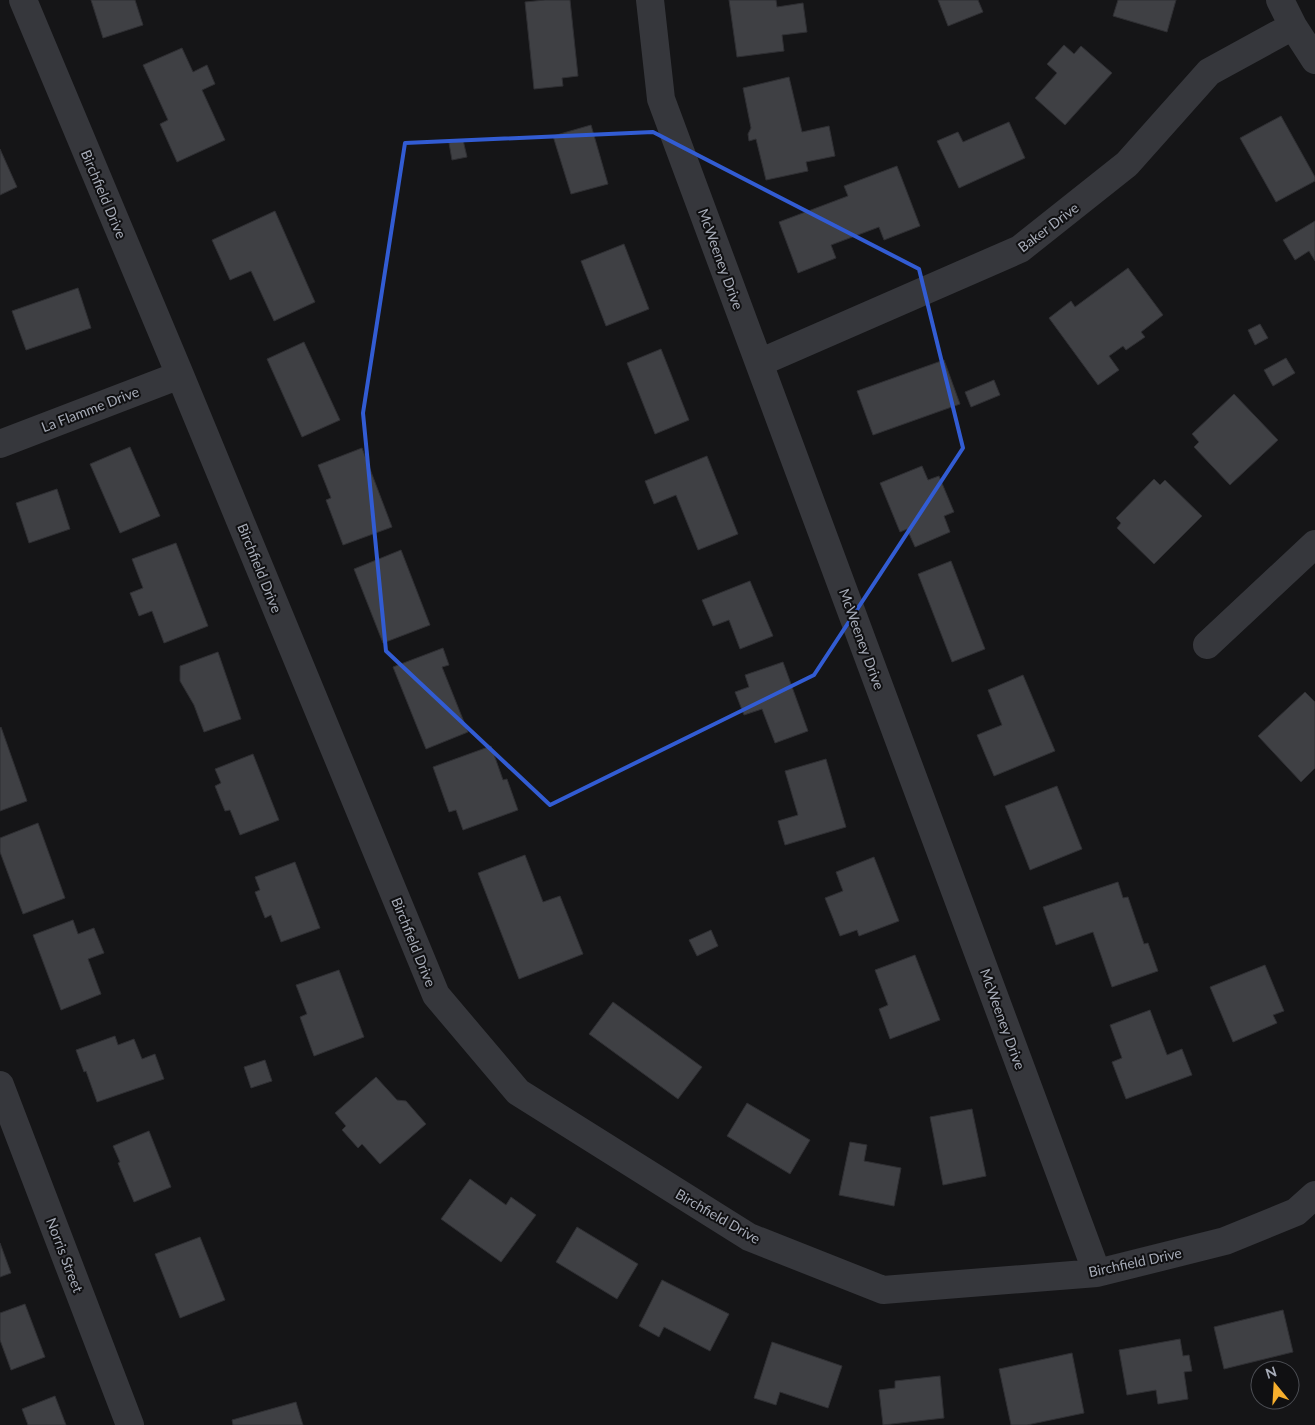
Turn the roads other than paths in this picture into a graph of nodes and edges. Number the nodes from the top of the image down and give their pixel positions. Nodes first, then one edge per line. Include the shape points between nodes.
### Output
1 (23, 0) edge
2 (650, 0) edge
3 (1280, 0) edge
4 (1293, 26) junction
5 (1315, 60) edge
6 (759, 363) junction
7 (180, 375) junction
8 (0, 444) edge
9 (1315, 544) edge
10 (1207, 645) dead end
11 (0, 1085) edge
12 (1315, 1195) edge
13 (1097, 1272) junction
14 (130, 1425) edge

1 - 7 street, Birchfield Drive
2 - 6 street, McWeeney Drive via 661,99
3 - 4 street
4 - 5 street
4 - 6 street, Baker Drive via 1209,72 1128,164 1020,249
6 - 13 street, McWeeney Drive
7 - 8 street, La Flamme Drive
7 - 13 street, Birchfield Drive via 436,995 518,1092 750,1237 883,1290
9 - 10 street
11 - 14 street, Norris Street
12 - 13 street, Birchfield Drive via 1296,1212 1225,1241

